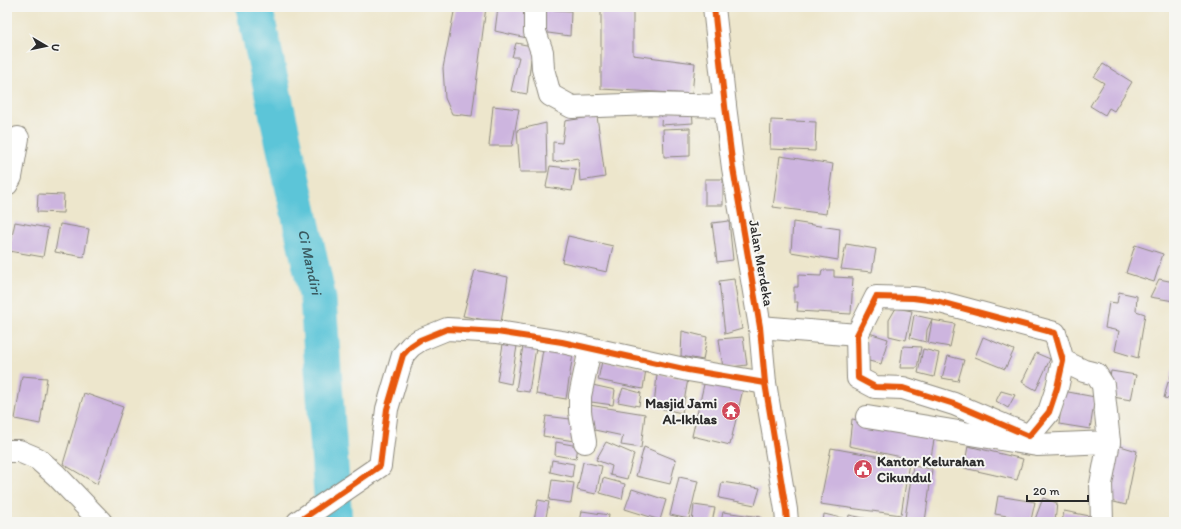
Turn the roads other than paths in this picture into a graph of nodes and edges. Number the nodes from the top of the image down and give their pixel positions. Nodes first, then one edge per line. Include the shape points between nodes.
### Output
1 (535, 7) edge
2 (714, 7) edge
3 (724, 106) junction
4 (18, 138) dead end
5 (7, 184) edge
6 (760, 327) junction
7 (857, 335) junction
8 (590, 349) junction
9 (1063, 361) junction
10 (765, 383) junction
11 (867, 417) dead end
12 (584, 442) dead end
13 (1109, 442) junction
14 (7, 451) edge
15 (101, 522) edge
16 (298, 522) edge
17 (787, 522) edge
18 (1102, 522) edge

1 - 3 street via 535,32 542,52 543,69 550,95 572,107 652,104
2 - 3 street, Jalan Merdeka
3 - 6 street, Jalan Merdeka
4 - 5 street via 11,178
6 - 7 street
6 - 10 street, Jalan Merdeka
7 - 9 street via 876,298 913,298 936,301 1055,333
7 - 9 street via 858,378 875,387 903,388 954,404 1030,436 1049,412
8 - 10 street
8 - 12 street via 580,396
8 - 16 street via 497,332 447,329 420,340 403,355 387,409 380,466
9 - 13 street via 1096,374 1103,385
10 - 17 street, Jalan Merdeka
11 - 13 street via 1037,445
13 - 18 street via 1102,484
14 - 15 street via 19,451 38,459

